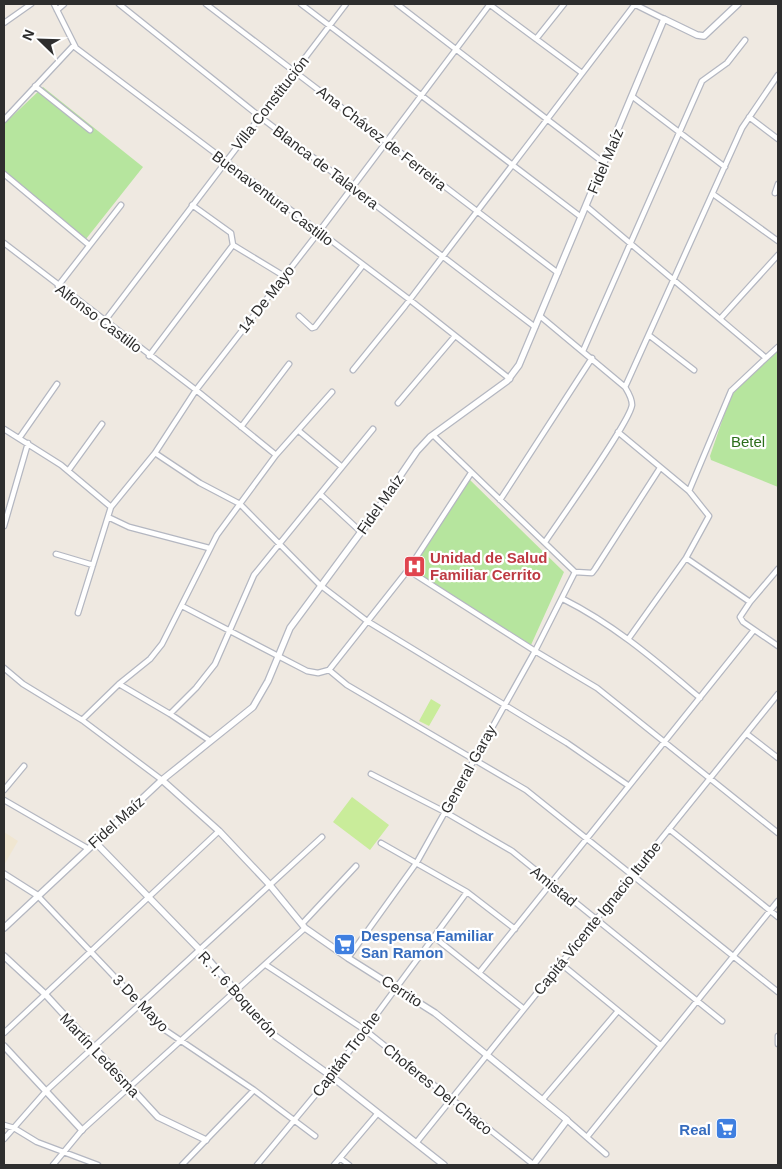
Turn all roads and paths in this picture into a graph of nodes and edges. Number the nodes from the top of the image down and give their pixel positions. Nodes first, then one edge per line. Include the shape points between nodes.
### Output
1 (31, 4) edge
2 (54, 4) edge
3 (64, 4) edge
4 (119, 4) edge
5 (206, 4) edge
6 (301, 4) edge
7 (346, 4) edge
8 (397, 4) edge
9 (490, 4) edge
10 (564, 4) edge
11 (635, 4) edge
12 (738, 4) edge
13 (57, 10) junction
14 (664, 19) junction
15 (4, 23) edge
16 (329, 26) junction
17 (536, 39) junction
18 (745, 40) dead end
19 (74, 45) junction
20 (455, 50) junction
21 (294, 71) junction
22 (582, 73) junction
23 (778, 75) edge
24 (35, 86) junction
25 (422, 96) junction
26 (633, 96) junction
27 (259, 116) junction
28 (749, 117) junction
29 (4, 120) edge
30 (546, 120) junction
31 (90, 130) dead end
32 (679, 132) junction
33 (778, 139) edge
34 (387, 142) junction
35 (225, 162) junction
36 (604, 163) junction
37 (512, 165) junction
38 (725, 167) junction
39 (4, 174) edge
40 (778, 184) edge
41 (353, 188) junction
42 (775, 193) dead end
43 (713, 194) junction
44 (121, 205) dead end
45 (192, 205) junction
46 (586, 206) junction
47 (476, 212) junction
48 (581, 217) junction
49 (318, 233) junction
50 (778, 241) edge
51 (630, 242) junction
52 (4, 243) edge
53 (90, 244) junction
54 (233, 245) junction
55 (778, 255) edge
56 (443, 256) junction
57 (363, 265) junction
58 (558, 272) junction
59 (284, 276) junction
60 (675, 279) junction
61 (58, 286) junction
62 (410, 300) junction
63 (299, 316) dead end
64 (540, 316) junction
65 (720, 319) junction
66 (104, 322) junction
67 (535, 327) junction
68 (455, 336) junction
69 (650, 336) junction
70 (778, 347) edge
71 (583, 351) junction
72 (149, 356) junction
73 (592, 358) junction
74 (766, 358) junction
75 (289, 364) dead end
76 (353, 370) dead end
77 (694, 370) dead end
78 (510, 378) junction
79 (57, 384) dead end
80 (625, 387) junction
81 (196, 390) junction
82 (332, 392) dead end
83 (398, 402) dead end
84 (102, 424) dead end
85 (241, 427) junction
86 (4, 428) edge
87 (373, 429) dead end
88 (299, 432) junction
89 (618, 432) junction
90 (433, 435) junction
91 (20, 437) junction
92 (28, 443) junction
93 (154, 453) junction
94 (276, 455) junction
95 (342, 467) junction
96 (660, 468) junction
97 (68, 471) junction
98 (471, 473) junction
99 (689, 491) junction
100 (320, 494) junction
101 (500, 500) junction
102 (240, 504) junction
103 (111, 507) junction
104 (108, 517) junction
105 (4, 526) edge
106 (361, 532) junction
107 (545, 542) junction
108 (280, 545) junction
109 (210, 548) junction
110 (56, 554) dead end
111 (686, 558) junction
112 (93, 565) junction
113 (778, 569) edge
114 (408, 570) junction
115 (575, 572) junction
116 (773, 575) junction
117 (778, 578) edge
118 (320, 586) junction
119 (563, 599) junction
120 (750, 602) junction
121 (182, 606) junction
122 (78, 613) dead end
123 (367, 621) junction
124 (754, 630) junction
125 (230, 631) junction
126 (629, 638) junction
127 (778, 646) edge
128 (535, 651) junction
129 (279, 656) junction
130 (4, 668) edge
131 (329, 670) junction
132 (119, 684) junction
133 (778, 694) edge
134 (700, 698) junction
135 (504, 704) junction
136 (170, 714) junction
137 (82, 720) junction
138 (747, 734) junction
139 (208, 740) junction
140 (666, 741) junction
141 (778, 758) edge
142 (473, 760) junction
143 (24, 766) dead end
144 (371, 774) dead end
145 (711, 779) junction
146 (162, 780) junction
147 (629, 786) junction
148 (4, 790) edge
149 (4, 800) edge
150 (445, 812) junction
151 (670, 829) junction
152 (219, 831) junction
153 (778, 833) edge
154 (322, 837) dead end
155 (588, 838) junction
156 (95, 842) junction
157 (381, 844) dead end
158 (87, 848) junction
159 (417, 862) junction
160 (356, 866) dead end
161 (4, 874) edge
162 (633, 875) junction
163 (269, 884) junction
164 (551, 885) junction
165 (467, 892) junction
166 (37, 895) junction
167 (149, 897) junction
168 (778, 900) edge
169 (770, 911) junction
170 (778, 917) edge
171 (596, 919) junction
172 (304, 926) junction
173 (4, 928) edge
174 (514, 928) junction
175 (434, 937) junction
176 (91, 950) junction
177 (199, 950) junction
178 (4, 956) edge
179 (734, 957) junction
180 (348, 958) junction
181 (560, 963) junction
182 (266, 965) junction
183 (479, 973) junction
184 (396, 987) junction
185 (236, 991) junction
186 (778, 992) edge
187 (44, 994) junction
188 (697, 1000) junction
189 (140, 1003) junction
190 (524, 1010) junction
191 (618, 1011) junction
192 (722, 1021) dead end
193 (365, 1030) junction
194 (4, 1033) edge
195 (778, 1036) edge
196 (182, 1042) junction
197 (778, 1044) edge
198 (660, 1045) junction
199 (4, 1046) edge
200 (93, 1047) junction
201 (489, 1055) junction
202 (331, 1076) junction
203 (130, 1088) junction
204 (47, 1090) junction
205 (254, 1090) junction
206 (543, 1099) junction
207 (452, 1100) junction
208 (378, 1113) junction
209 (567, 1120) junction
210 (295, 1121) junction
211 (4, 1125) edge
212 (14, 1128) junction
213 (82, 1130) junction
214 (315, 1136) dead end
215 (587, 1137) junction
216 (4, 1139) edge
217 (206, 1140) junction
218 (416, 1143) junction
219 (64, 1152) junction
220 (606, 1154) dead end
221 (340, 1158) junction
222 (440, 1164) edge
223 (53, 1165) edge
224 (98, 1165) edge
225 (182, 1165) edge
226 (257, 1165) edge
227 (334, 1165) edge
228 (348, 1165) edge
229 (533, 1165) edge

1 - 15 street
2 - 13 street, Buenaventura Castillo
3 - 13 street
4 - 27 street, Blanca de Talavera
5 - 21 street, Ana Chávez de Ferreira
6 - 16 street
7 - 16 street, Villa Constitución
8 - 20 street
9 - 17 street
9 - 20 street, 14 De Mayo
10 - 17 street
11 - 14 street
11 - 22 street
12 - 14 street via 704,36
13 - 19 street, Buenaventura Castillo
14 - 26 street, Fidel Maíz
16 - 21 street, Villa Constitución
16 - 25 street
17 - 22 street
18 - 32 street via 727,63 702,81
19 - 24 street
19 - 35 street, Buenaventura Castillo
20 - 25 street, 14 De Mayo
20 - 30 street
21 - 27 street, Villa Constitución
21 - 34 street, Ana Chávez de Ferreira
22 - 30 street
23 - 28 street
24 - 29 street
24 - 31 street
25 - 34 street, 14 De Mayo
25 - 37 street
26 - 32 street
26 - 36 street, Fidel Maíz
27 - 35 street, Villa Constitución
27 - 41 street, Blanca de Talavera
28 - 33 street
28 - 38 street
30 - 36 street
30 - 37 street
32 - 38 street
32 - 51 street
34 - 41 street, 14 De Mayo
34 - 47 street, Ana Chávez de Ferreira
35 - 45 street, Villa Constitución
35 - 49 street, Buenaventura Castillo
36 - 46 street, Fidel Maíz
37 - 47 street
37 - 48 street
38 - 43 street
39 - 53 street
40 - 42 street
41 - 49 street, 14 De Mayo
41 - 56 street, Blanca de Talavera
43 - 50 street
43 - 60 street
44 - 53 street
45 - 54 street via 231,233
45 - 66 street, Villa Constitución
46 - 48 street, Fidel Maíz
46 - 51 street
47 - 56 street
47 - 58 street, Ana Chávez de Ferreira
48 - 58 street, Fidel Maíz
49 - 57 street, Buenaventura Castillo
49 - 59 street, 14 De Mayo
51 - 60 street
51 - 71 street
52 - 61 street, Alfonso Castillo
53 - 61 street
54 - 59 street
54 - 72 street
55 - 65 street
56 - 62 street
56 - 67 street, Blanca de Talavera
57 - 62 street, Buenaventura Castillo
57 - 63 street via 315,327 312,328
58 - 64 street, Fidel Maíz
59 - 81 street, 14 De Mayo
60 - 65 street
60 - 69 street
61 - 66 street, Alfonso Castillo
62 - 68 street, Buenaventura Castillo
62 - 76 street
64 - 67 street, Fidel Maíz
64 - 71 street
65 - 74 street
66 - 72 street, Alfonso Castillo
67 - 78 street, Fidel Maíz
68 - 78 street, Buenaventura Castillo
68 - 83 street
69 - 77 street
69 - 80 street
70 - 74 street
71 - 73 street
72 - 81 street, Alfonso Castillo
73 - 80 street
73 - 101 street
74 - 99 street via 732,391
75 - 85 street
78 - 90 street, Fidel Maíz
79 - 91 street
80 - 89 street via 632,403
81 - 85 street, Alfonso Castillo
81 - 93 street, 14 De Mayo
82 - 88 street
84 - 97 street
85 - 94 street, Alfonso Castillo
86 - 91 street
87 - 95 street
88 - 94 street
88 - 95 street
89 - 96 street
89 - 107 street
90 - 98 street
90 - 106 street, Fidel Maíz via 401,472
91 - 92 street
92 - 97 street
92 - 105 street
93 - 102 street
93 - 103 street, 14 De Mayo
94 - 102 street
95 - 100 street
96 - 99 street
96 - 115 street via 595,569 587,574
97 - 103 street
98 - 101 street
98 - 114 street
99 - 111 street via 709,516
100 - 106 street
100 - 108 street
101 - 107 street
102 - 108 street
102 - 109 street
103 - 104 street, 14 De Mayo
104 - 109 street via 130,527
104 - 112 street, 14 De Mayo
106 - 118 street, Fidel Maíz
107 - 115 street
108 - 118 street
108 - 125 street via 249,583
109 - 121 street
110 - 112 street
111 - 120 street
111 - 126 street
112 - 122 street, 14 De Mayo
113 - 116 street
114 - 123 street
114 - 128 street
115 - 119 street, General Garay
116 - 117 street
116 - 120 street
118 - 123 street
118 - 129 street, Fidel Maíz via 290,628
119 - 126 street via 597,616
119 - 128 street, General Garay
120 - 124 street via 740,617
121 - 125 street
121 - 132 street via 156,652
123 - 131 street
123 - 135 street
124 - 127 street
124 - 134 street
125 - 129 street
125 - 136 street via 206,676
126 - 134 street
128 - 135 street, General Garay
128 - 140 street via 597,688
129 - 131 street via 312,673
129 - 139 street, Fidel Maíz via 253,707
130 - 137 street via 23,684
131 - 142 street via 347,685
132 - 136 street
132 - 137 street
133 - 138 street, Capitá Vicente Ignacio Iturbe
134 - 140 street
135 - 142 street, General Garay
135 - 147 street
136 - 139 street
137 - 146 street
138 - 141 street
138 - 145 street, Capitá Vicente Ignacio Iturbe
139 - 146 street, Fidel Maíz
140 - 145 street
140 - 147 street
142 - 150 street, General Garay
142 - 155 street via 526,790
143 - 148 street
144 - 150 street, Amistad
145 - 151 street, Capitá Vicente Ignacio Iturbe
145 - 153 street
146 - 152 street, Cerrito
146 - 156 street, Fidel Maíz
147 - 155 street
149 - 158 street
150 - 159 street, General Garay
150 - 164 street, Amistad via 512,851
151 - 162 street, Capitá Vicente Ignacio Iturbe
151 - 169 street
152 - 163 street, Cerrito
152 - 167 street
154 - 163 street
155 - 162 street
155 - 164 street
156 - 158 street, Fidel Maíz
156 - 167 street, R. I. 6 Boquerón
157 - 159 street
158 - 166 street, Fidel Maíz
159 - 165 street
159 - 180 street, General Garay
160 - 172 street
161 - 166 street, 3 De Mayo
162 - 171 street, Capitá Vicente Ignacio Iturbe
162 - 179 street
163 - 172 street, Cerrito
163 - 177 street
164 - 171 street, Amistad
164 - 174 street
165 - 174 street
165 - 175 street, Capitán Troche
166 - 173 street, Fidel Maíz
166 - 176 street, 3 De Mayo
167 - 176 street
167 - 177 street, R. I. 6 Boquerón
168 - 169 street
169 - 170 street
169 - 179 street
171 - 181 street, Capitá Vicente Ignacio Iturbe
171 - 188 street, Amistad
172 - 180 street, Cerrito
172 - 182 street
174 - 183 street
175 - 183 street
175 - 184 street, Capitán Troche
176 - 187 street
176 - 189 street, 3 De Mayo
177 - 185 street, R. I. 6 Boquerón
177 - 189 street
178 - 187 street, Martín Ledesma
179 - 186 street
179 - 188 street
180 - 184 street, Cerrito
181 - 190 street, Capitá Vicente Ignacio Iturbe
181 - 191 street
182 - 185 street
182 - 193 street, Choferes Del Chaco
183 - 190 street
184 - 193 street, Capitán Troche
184 - 201 street, Cerrito
185 - 196 street
185 - 202 street, R. I. 6 Boquerón via 268,1031
187 - 194 street
187 - 200 street, Martín Ledesma
188 - 192 street, Amistad
188 - 198 street
189 - 196 street, 3 De Mayo via 165,1030
189 - 200 street
190 - 201 street, Capitá Vicente Ignacio Iturbe
191 - 198 street
191 - 206 street
193 - 202 street, Capitán Troche
193 - 207 street, Choferes Del Chaco
195 - 197 street
196 - 203 street
196 - 205 street, 3 De Mayo
198 - 215 street
199 - 204 street
200 - 203 street, Martín Ledesma
200 - 204 street
201 - 206 street, Cerrito
201 - 207 street, Capitá Vicente Ignacio Iturbe
202 - 208 street, R. I. 6 Boquerón
202 - 210 street, Capitán Troche
203 - 213 street
203 - 217 street, Martín Ledesma via 165,1122
204 - 212 street
204 - 213 street
205 - 210 street, 3 De Mayo
205 - 217 street
206 - 209 street, Cerrito
207 - 218 street, Capitá Vicente Ignacio Iturbe
207 - 229 street, Choferes Del Chaco
208 - 218 street, R. I. 6 Boquerón
208 - 221 street
209 - 215 street, Cerrito
209 - 229 street
210 - 214 street, 3 De Mayo
210 - 226 street, Capitán Troche
211 - 212 street
212 - 216 street
212 - 219 street via 37,1142
213 - 219 street
215 - 220 street, Cerrito
217 - 225 street
218 - 222 street, R. I. 6 Boquerón
219 - 223 street
219 - 224 street
221 - 227 street
221 - 228 street

